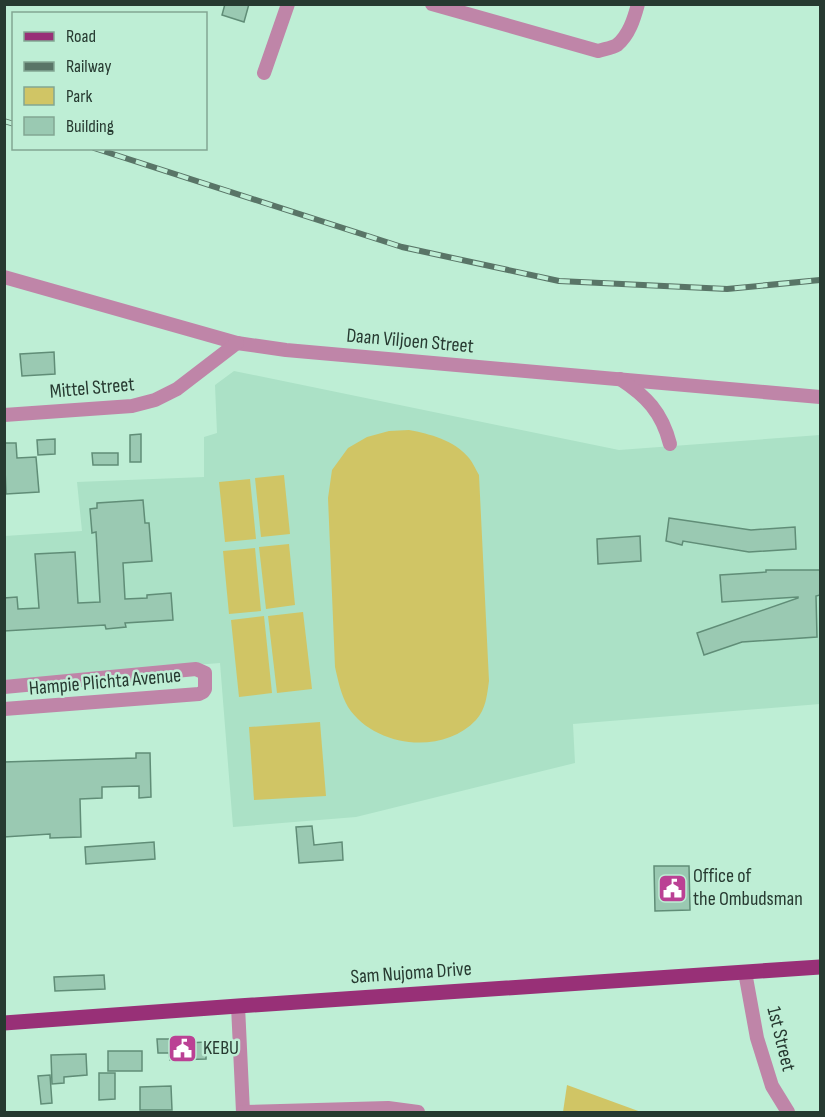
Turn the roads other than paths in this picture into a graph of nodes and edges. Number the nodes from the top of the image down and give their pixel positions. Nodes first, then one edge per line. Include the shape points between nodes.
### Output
1 (288, 4) edge
2 (432, 4) edge
3 (638, 4) edge
4 (264, 73) dead end
5 (4, 277) edge
6 (237, 343) junction
7 (618, 378) junction
8 (820, 397) edge
9 (4, 415) edge
10 (670, 444) dead end
11 (4, 687) edge
12 (4, 709) edge
13 (820, 967) edge
14 (746, 972) junction
15 (238, 1006) junction
16 (4, 1023) edge
17 (243, 1112) edge
18 (418, 1113) edge
19 (788, 1113) edge

1 - 4 street
2 - 3 street via 598,51 616,46 626,35
5 - 6 street, Daan Viljoen Street
6 - 7 street, Daan Viljoen Street
6 - 9 street, Mittel Street via 177,389 155,400 132,406
7 - 8 street, Daan Viljoen Street
7 - 10 street via 639,391 656,410
11 - 12 street, Hampie Plichta Avenue via 196,669 205,673 205,689 200,694
13 - 14 main road, Sam Nujoma Drive
14 - 15 main road, Sam Nujoma Drive
14 - 19 street, 1st Street via 757,1038 772,1086
15 - 16 main road, Sam Nujoma Drive
15 - 17 street
17 - 18 street via 388,1108

